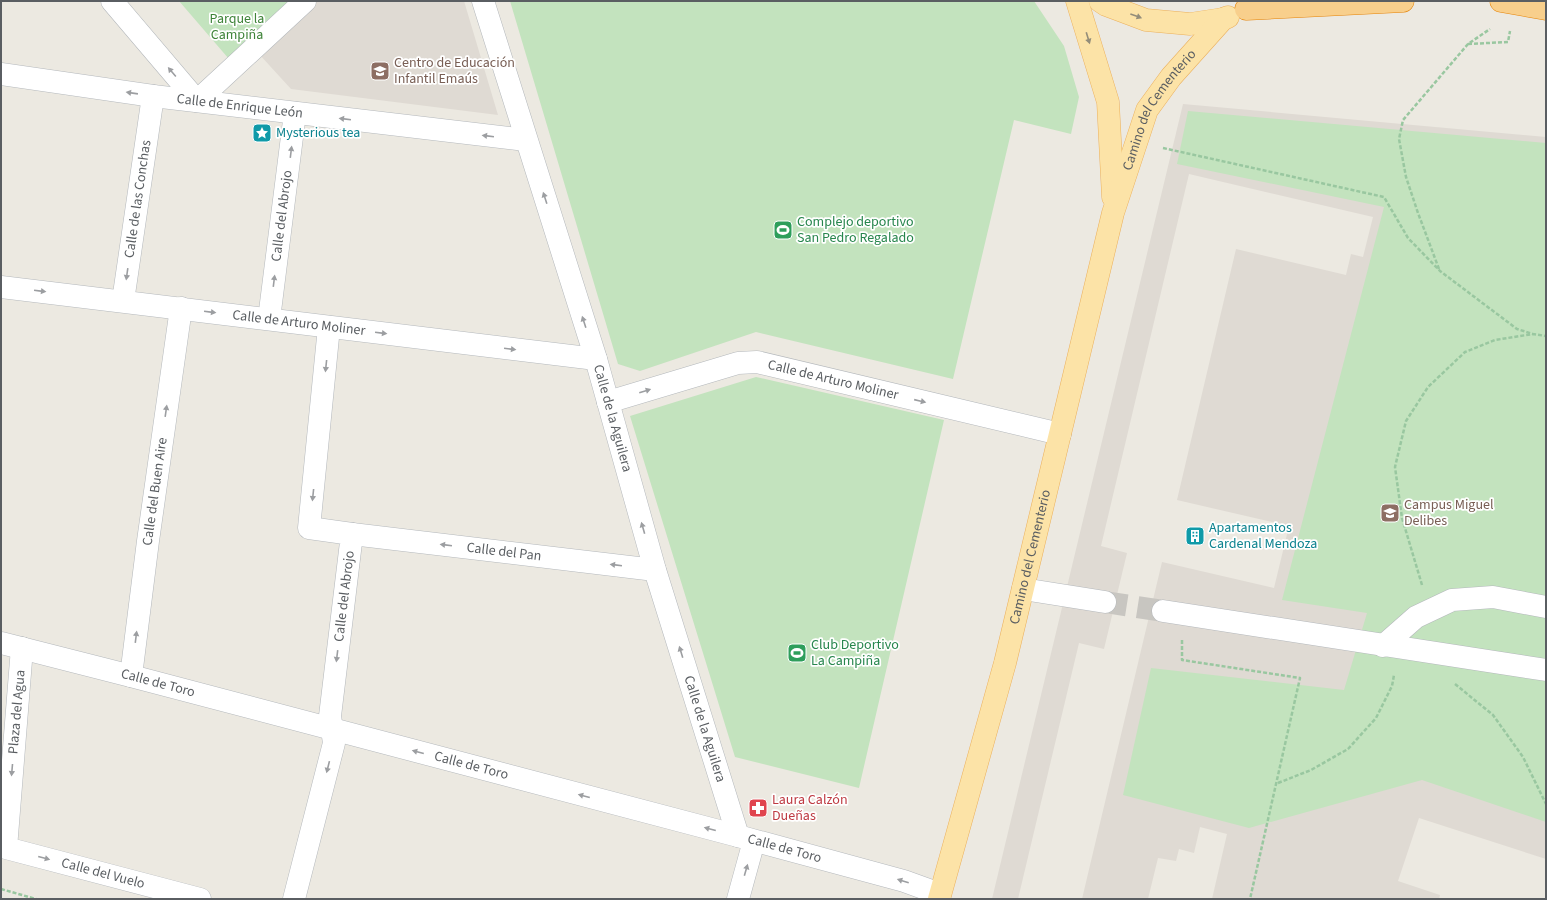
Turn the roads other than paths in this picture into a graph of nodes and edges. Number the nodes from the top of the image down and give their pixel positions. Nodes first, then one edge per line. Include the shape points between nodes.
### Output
1 (112, 1) edge
2 (305, 1) edge
3 (483, 1) edge
4 (1077, 1) edge
5 (1100, 1) edge
6 (1403, 1) edge
7 (1509, 2) edge
8 (1253, 5) edge
9 (1546, 9) edge
10 (1223, 19) junction
11 (1, 74) edge
12 (153, 96) junction
13 (197, 102) junction
14 (295, 113) junction
15 (526, 140) junction
16 (1113, 213) junction
17 (1, 286) edge
18 (123, 301) junction
19 (181, 308) junction
20 (269, 319) junction
21 (329, 327) junction
22 (596, 359) junction
23 (608, 402) junction
24 (1060, 434) junction
25 (352, 534) junction
26 (655, 570) junction
27 (1023, 589) junction
28 (1105, 602) tunnel mouth
29 (1546, 607) edge
30 (1172, 612) tunnel mouth
31 (1, 643) edge
32 (1391, 647) junction
33 (22, 648) junction
34 (1546, 670) edge
35 (131, 676) junction
36 (331, 729) junction
37 (746, 839) junction
38 (6, 848) joint
39 (939, 897) edge
40 (200, 899) edge
41 (294, 899) edge
42 (738, 899) edge

13 -> 1 street
2 - 13 street
3 - 15 street, Calle de la Aguilera
4 -> 16 main road, Camino del Cementerio via 1108,102
5 -> 10 main road via 1146,20 1190,24
6 - 8 highway
7 - 9 highway
8 - 10 main road
10 - 16 main road, Camino del Cementerio via 1171,77 1147,110
12 -> 11 street, Calle de Enrique León
12 - 13 street, Calle de Enrique León
12 -> 18 street, Calle de las Conchas
13 - 14 street, Calle de Enrique León
15 -> 14 street, Calle de Enrique León
20 -> 14 street, Calle del Abrojo
22 -> 15 street, Calle de la Aguilera
16 - 24 main road, Camino del Cementerio
17 -> 18 street, Calle de Arturo Moliner
18 - 19 street, Calle de Arturo Moliner
19 -> 20 street, Calle de Arturo Moliner
35 -> 19 street, Calle del Buen Aire
20 - 21 street, Calle de Arturo Moliner
21 -> 22 street, Calle de Arturo Moliner
21 -> 25 street, Calle del Abrojo via 309,528
22 - 23 street, Calle de la Aguilera
23 -> 24 street, Calle de Arturo Moliner via 738,363 757,362
26 -> 23 street, Calle de la Aguilera
24 - 27 main road, Camino del Cementerio
26 -> 25 street, Calle del Pan
25 -> 36 street, Calle del Abrojo via 330,716
37 -> 26 street, Calle de la Aguilera
27 - 28 street
27 - 39 main road, Camino del Cementerio via 1005,663
29 - 32 street via 1493,597 1452,600 1416,617
30 - 32 street
31 - 33 street, Calle de Toro
32 - 34 street
33 - 35 street, Calle de Toro
33 -> 38 street, Plaza del Agua
35 - 36 street, Calle de Toro
37 -> 36 street, Calle de Toro
36 -> 41 street, Calle del Abrojo via 334,743
39 -> 37 street, Calle de Toro via 904,881
42 -> 37 street
38 -> 40 street, Calle del Vuelo

